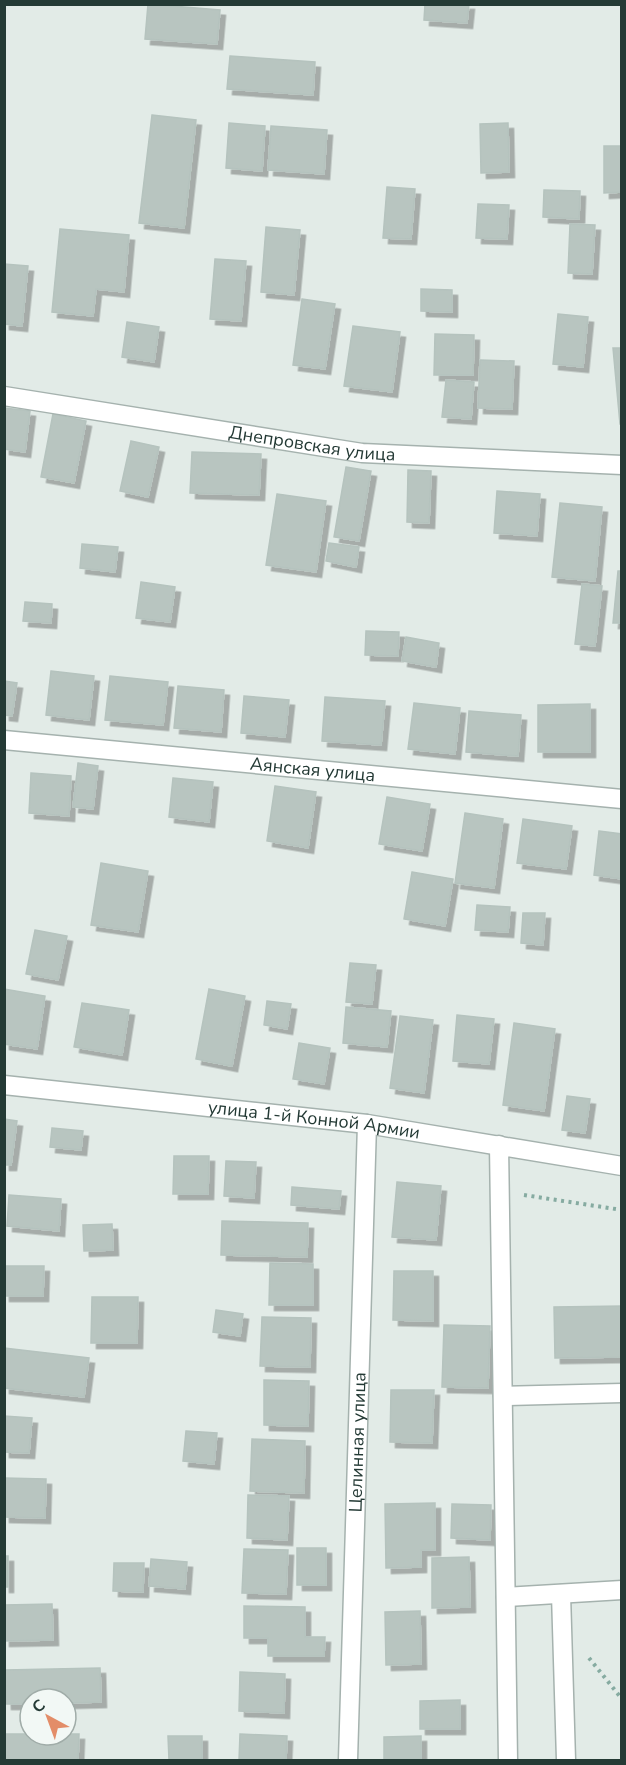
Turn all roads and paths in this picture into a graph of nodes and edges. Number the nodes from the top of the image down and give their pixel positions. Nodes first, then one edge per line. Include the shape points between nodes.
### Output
1 (4, 396) edge
2 (621, 465) edge
3 (4, 740) edge
4 (621, 799) edge
5 (4, 1085) edge
6 (367, 1124) junction
7 (499, 1145) junction
8 (621, 1166) edge
9 (500, 1191) junction
10 (621, 1210) edge
11 (621, 1393) edge
12 (503, 1396) junction
13 (621, 1590) edge
14 (561, 1594) junction
15 (506, 1597) junction
16 (562, 1629) junction
17 (621, 1699) edge
18 (348, 1761) edge
19 (508, 1761) edge
20 (566, 1761) edge

1 - 2 street, Днепровская улица via 362,453
3 - 4 street, Аянская улица
5 - 6 street, улица 1-й Конной Армии
6 - 7 street, улица 1-й Конной Армии
6 - 18 street, Целинная улица
7 - 8 street, улица 1-й Конной Армии
7 - 9 street
9 - 10 path
9 - 12 street
11 - 12 street
12 - 15 street
13 - 14 street
14 - 15 street
14 - 16 street
15 - 19 street
16 - 17 path
16 - 20 street

